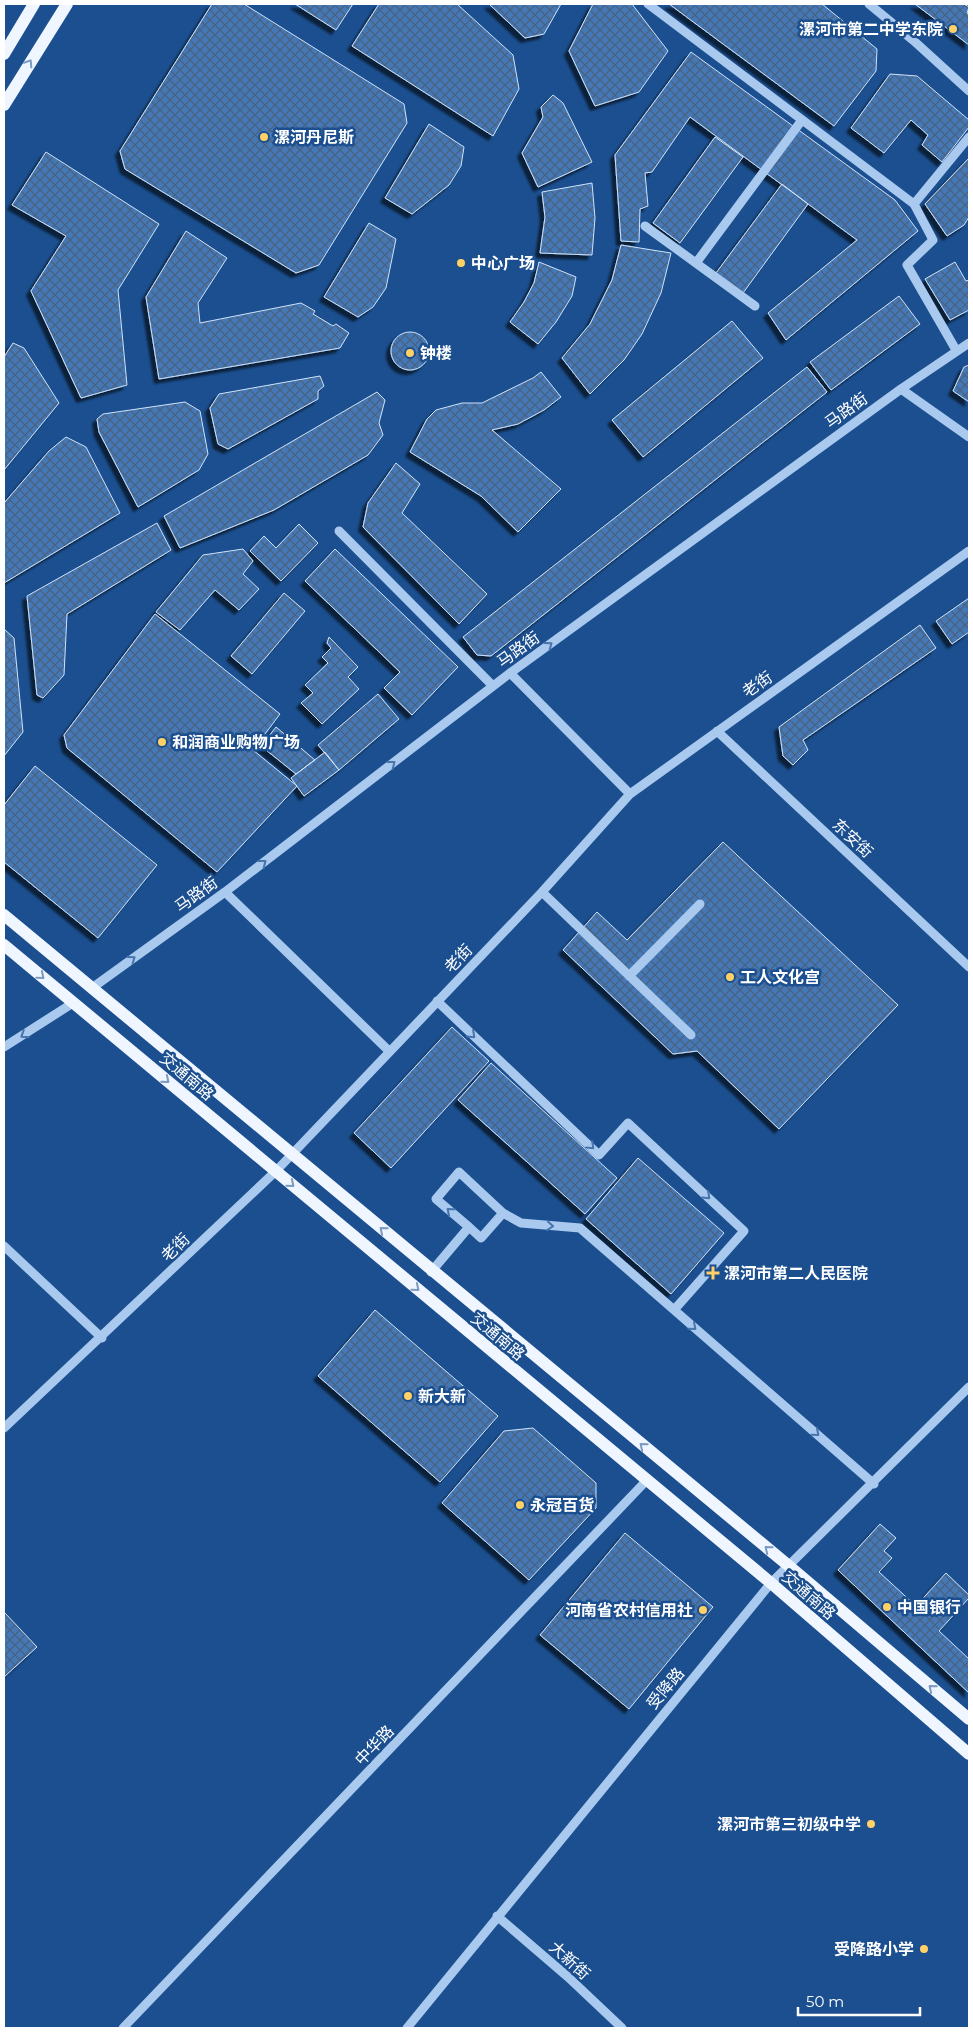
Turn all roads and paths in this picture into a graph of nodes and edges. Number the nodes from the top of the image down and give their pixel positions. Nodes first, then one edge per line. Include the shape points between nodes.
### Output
1 (34, 4) edge
2 (67, 4) edge
3 (648, 4) edge
4 (869, 4) edge
5 (4, 54) edge
6 (969, 91) edge
7 (4, 105) edge
8 (802, 120) junction
9 (969, 136) edge
10 (914, 204) junction
11 (646, 226) dead end
12 (696, 263) junction
13 (754, 306) dead end
14 (969, 343) edge
15 (956, 350) junction
16 (901, 389) junction
17 (969, 437) edge
18 (339, 531) dead end
19 (969, 551) edge
20 (510, 673) junction
21 (493, 686) junction
22 (717, 731) junction
23 (630, 794) junction
24 (225, 892) junction
25 (542, 892) junction
26 (700, 904) dead end
27 (4, 915) edge
28 (4, 945) edge
29 (969, 967) edge
30 (629, 976) junction
31 (92, 988) junction
32 (437, 1001) junction
33 (73, 1003) junction
34 (691, 1035) dead end
35 (4, 1047) edge
36 (390, 1051) junction
37 (292, 1154) junction
38 (276, 1171) junction
39 (503, 1213) junction
40 (469, 1227) junction
41 (4, 1246) edge
42 (431, 1272) junction
43 (674, 1310) junction
44 (102, 1338) junction
45 (969, 1387) edge
46 (4, 1428) edge
47 (646, 1481) junction
48 (874, 1484) junction
49 (789, 1566) junction
50 (771, 1583) junction
51 (969, 1719) edge
52 (969, 1754) edge
53 (497, 1916) junction
54 (122, 2028) edge
55 (407, 2028) edge
56 (622, 2028) edge

1 - 5 main road
7 -> 2 main road
3 - 8 street
4 - 6 street
8 - 10 street
8 - 12 street
9 - 10 street
10 - 15 street via 933,240 908,266
11 - 12 street
12 - 13 street
14 - 15 street, 马路街
15 - 16 street, 马路街
16 - 17 street
20 -> 16 street, 马路街
18 - 21 street
19 - 22 street, 老街
20 - 21 street, 马路街
20 - 23 street
24 -> 21 street, 马路街
22 - 23 street, 老街
22 - 29 street, 东安街
23 - 25 street, 老街
31 -> 24 street, 马路街
24 - 36 street
25 - 30 street
25 - 32 street, 老街
26 - 30 street
27 - 31 main road, 交通南路
28 -> 33 main road, 交通南路
30 - 34 street
31 - 37 main road, 交通南路
32 - 36 street, 老街
32 -> 43 street via 600,1155 628,1123 744,1231
33 -> 35 street
33 -> 38 main road, 交通南路
36 - 37 street, 老街
37 - 38 street, 老街
42 -> 37 main road, 交通南路
38 - 44 street, 老街
38 -> 47 main road, 交通南路
39 - 40 street via 481,1238
40 -> 39 street via 436,1199 459,1172
39 -> 43 street via 521,1223 580,1228
40 - 42 street
41 - 44 street
49 -> 42 main road, 交通南路
43 -> 48 street
44 - 46 street, 老街
45 - 48 street, 受降路
47 - 50 main road, 交通南路
47 - 54 street, 中华路
48 - 49 street, 受降路
49 - 50 street, 受降路
51 -> 49 main road, 交通南路
50 - 52 main road, 交通南路
50 - 53 street, 受降路
53 - 55 street, 受降路
53 - 56 street, 大新街

